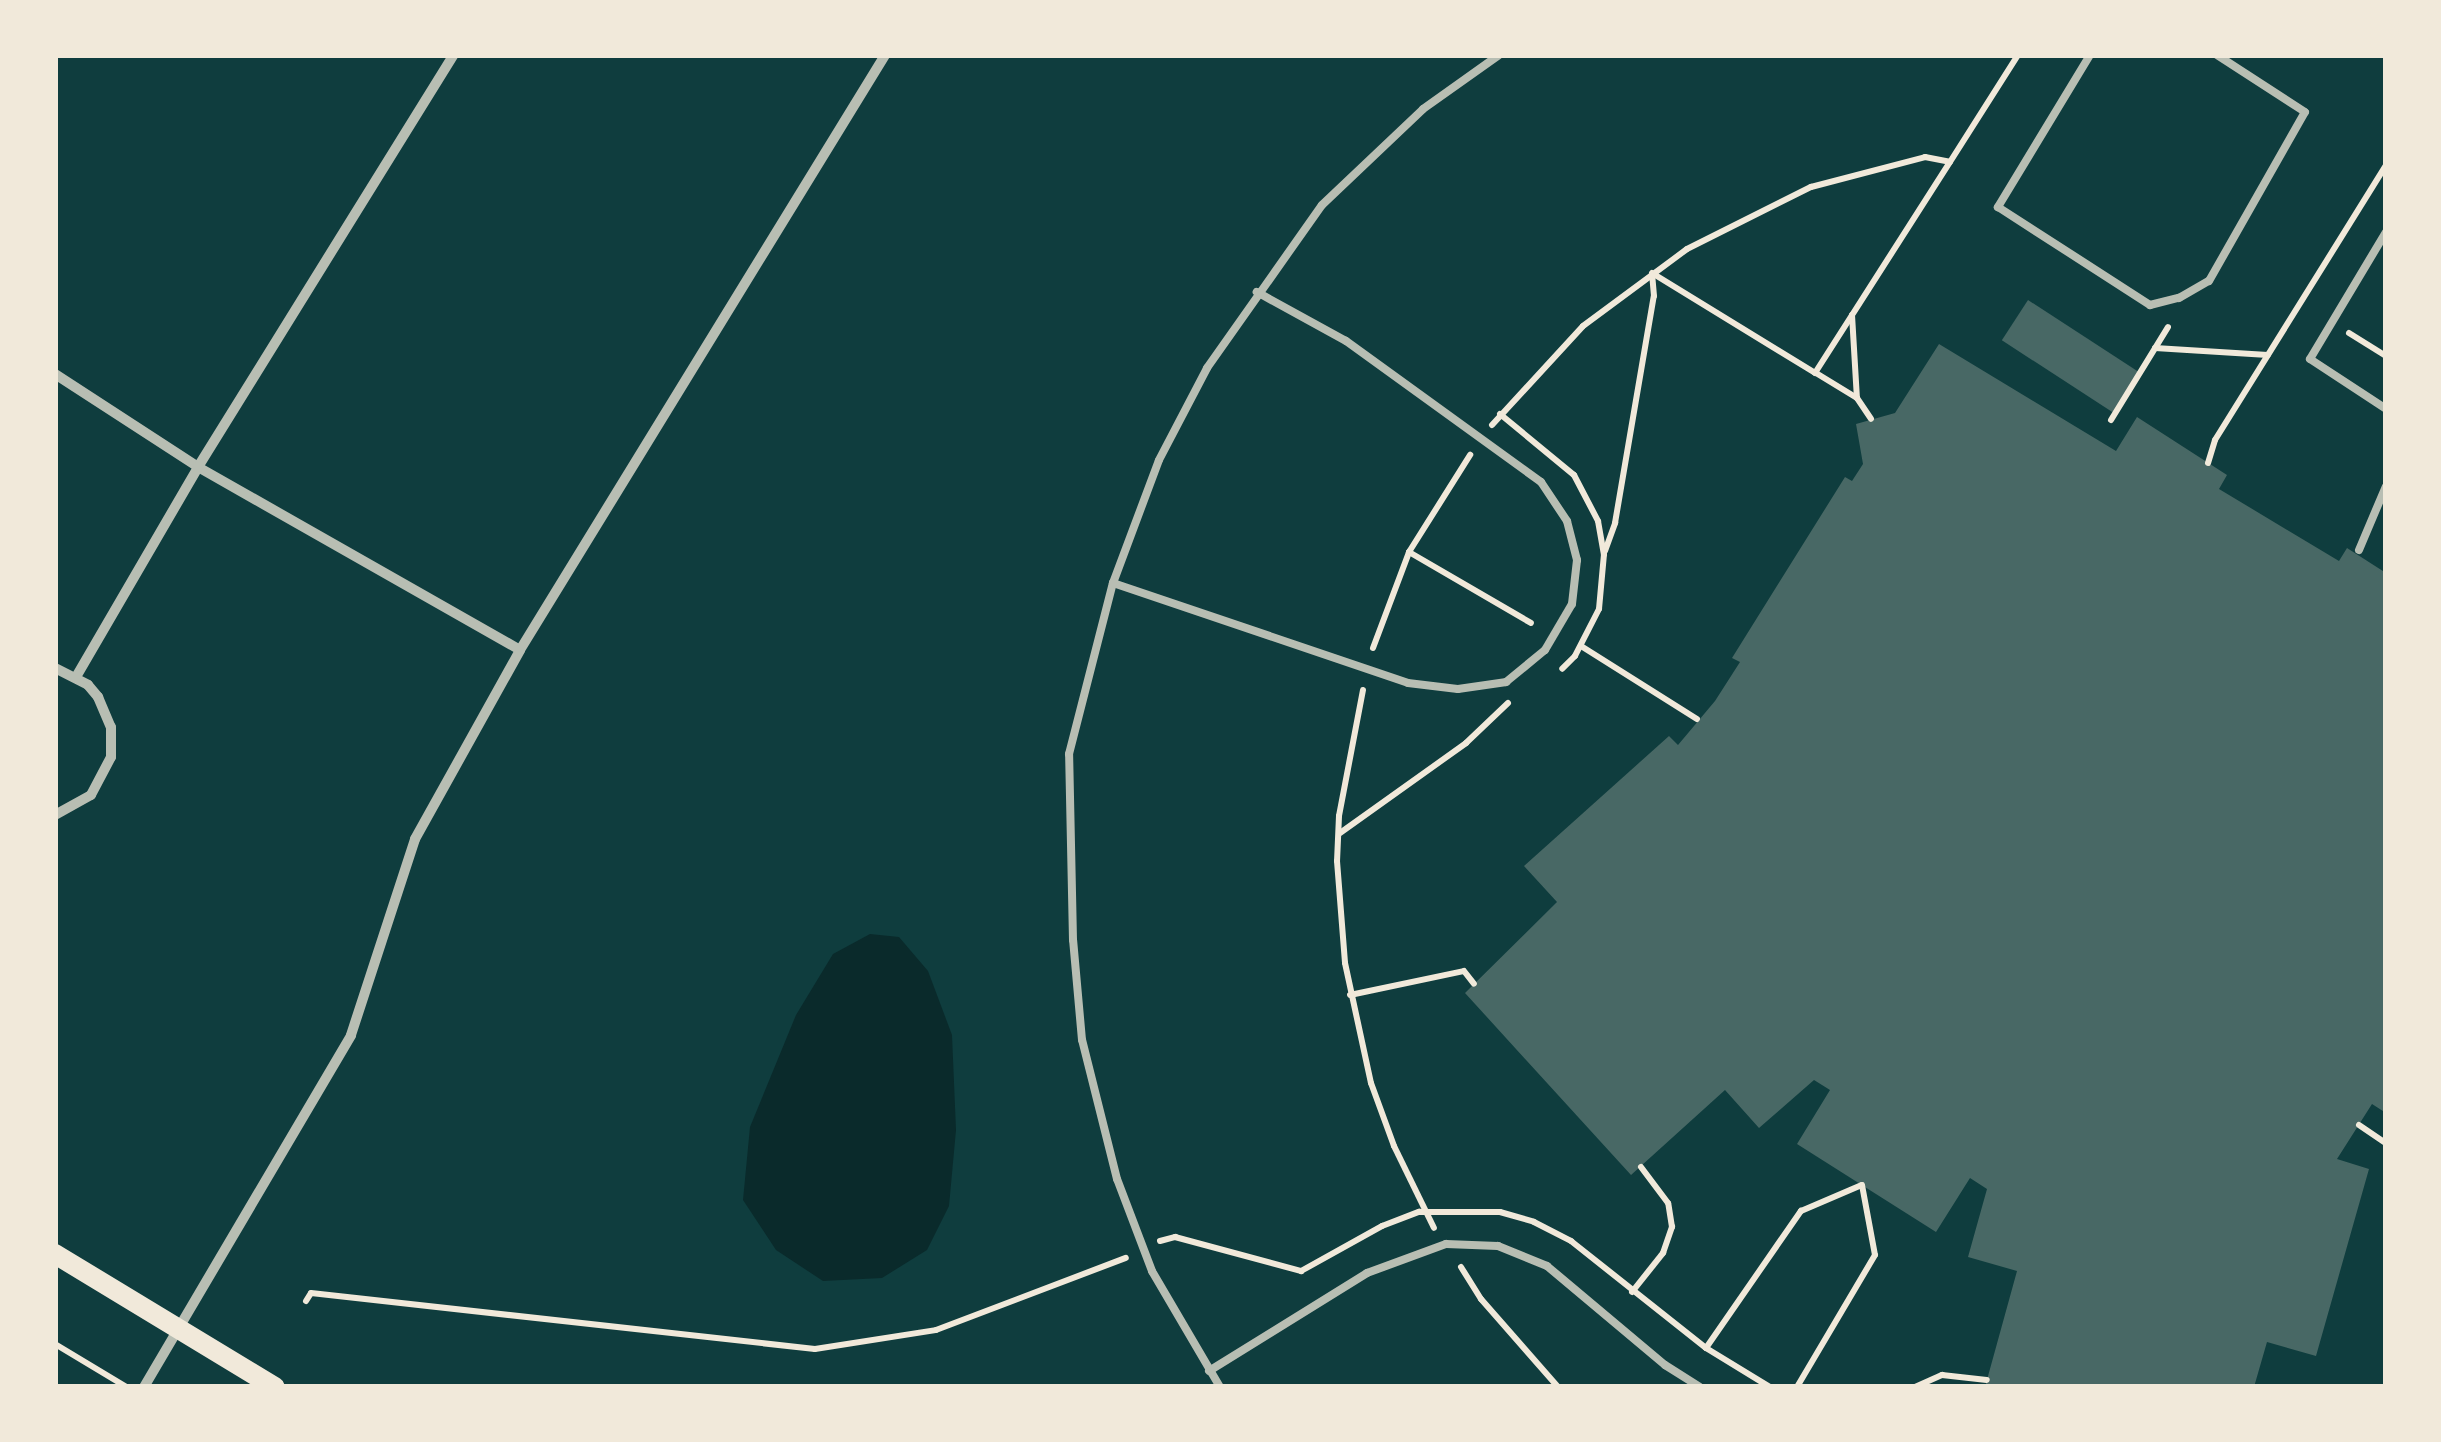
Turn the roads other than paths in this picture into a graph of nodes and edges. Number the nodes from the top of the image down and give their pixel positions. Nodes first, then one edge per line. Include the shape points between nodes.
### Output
1 (453, 55) edge
2 (885, 55) edge
3 (1499, 55) edge
4 (2090, 55) edge
5 (2217, 55) edge
6 (2386, 232) edge
7 (1257, 292) junction
8 (55, 374) edge
9 (2386, 409) edge
10 (198, 466) junction
11 (2386, 486) edge
12 (2358, 550) dead end
13 (1114, 582) junction
14 (520, 650) junction
15 (55, 668) edge
16 (76, 677) junction
17 (55, 816) edge
18 (55, 1254) edge
19 (179, 1329) junction
20 (1209, 1371) junction
21 (144, 1387) edge
22 (275, 1387) edge
23 (1220, 1387) edge
24 (1700, 1387) edge

1 - 10 street
2 - 14 street
3 - 7 lane via 1423,109 1322,206
4 - 5 lane via 1998,207 2150,305 2209,280 2306,112
6 - 9 lane via 2310,359
7 - 13 lane via 1159,460
7 - 13 lane via 1346,341 1540,482 1567,521 1577,560 1572,604 1546,650 1506,682 1458,689 1408,683
8 - 10 street
10 - 14 street
10 - 16 street
11 - 12 lane
13 - 20 lane via 1069,754 1072,940 1082,1040 1117,1179 1144,1249
14 - 19 street via 415,839 351,1034
15 - 16 street
16 - 17 street via 98,696 111,728 111,757 91,795
18 - 19 main road
19 - 21 street
19 - 22 main road
20 - 23 lane
20 - 24 lane via 1367,1272 1446,1244 1498,1246 1546,1266

